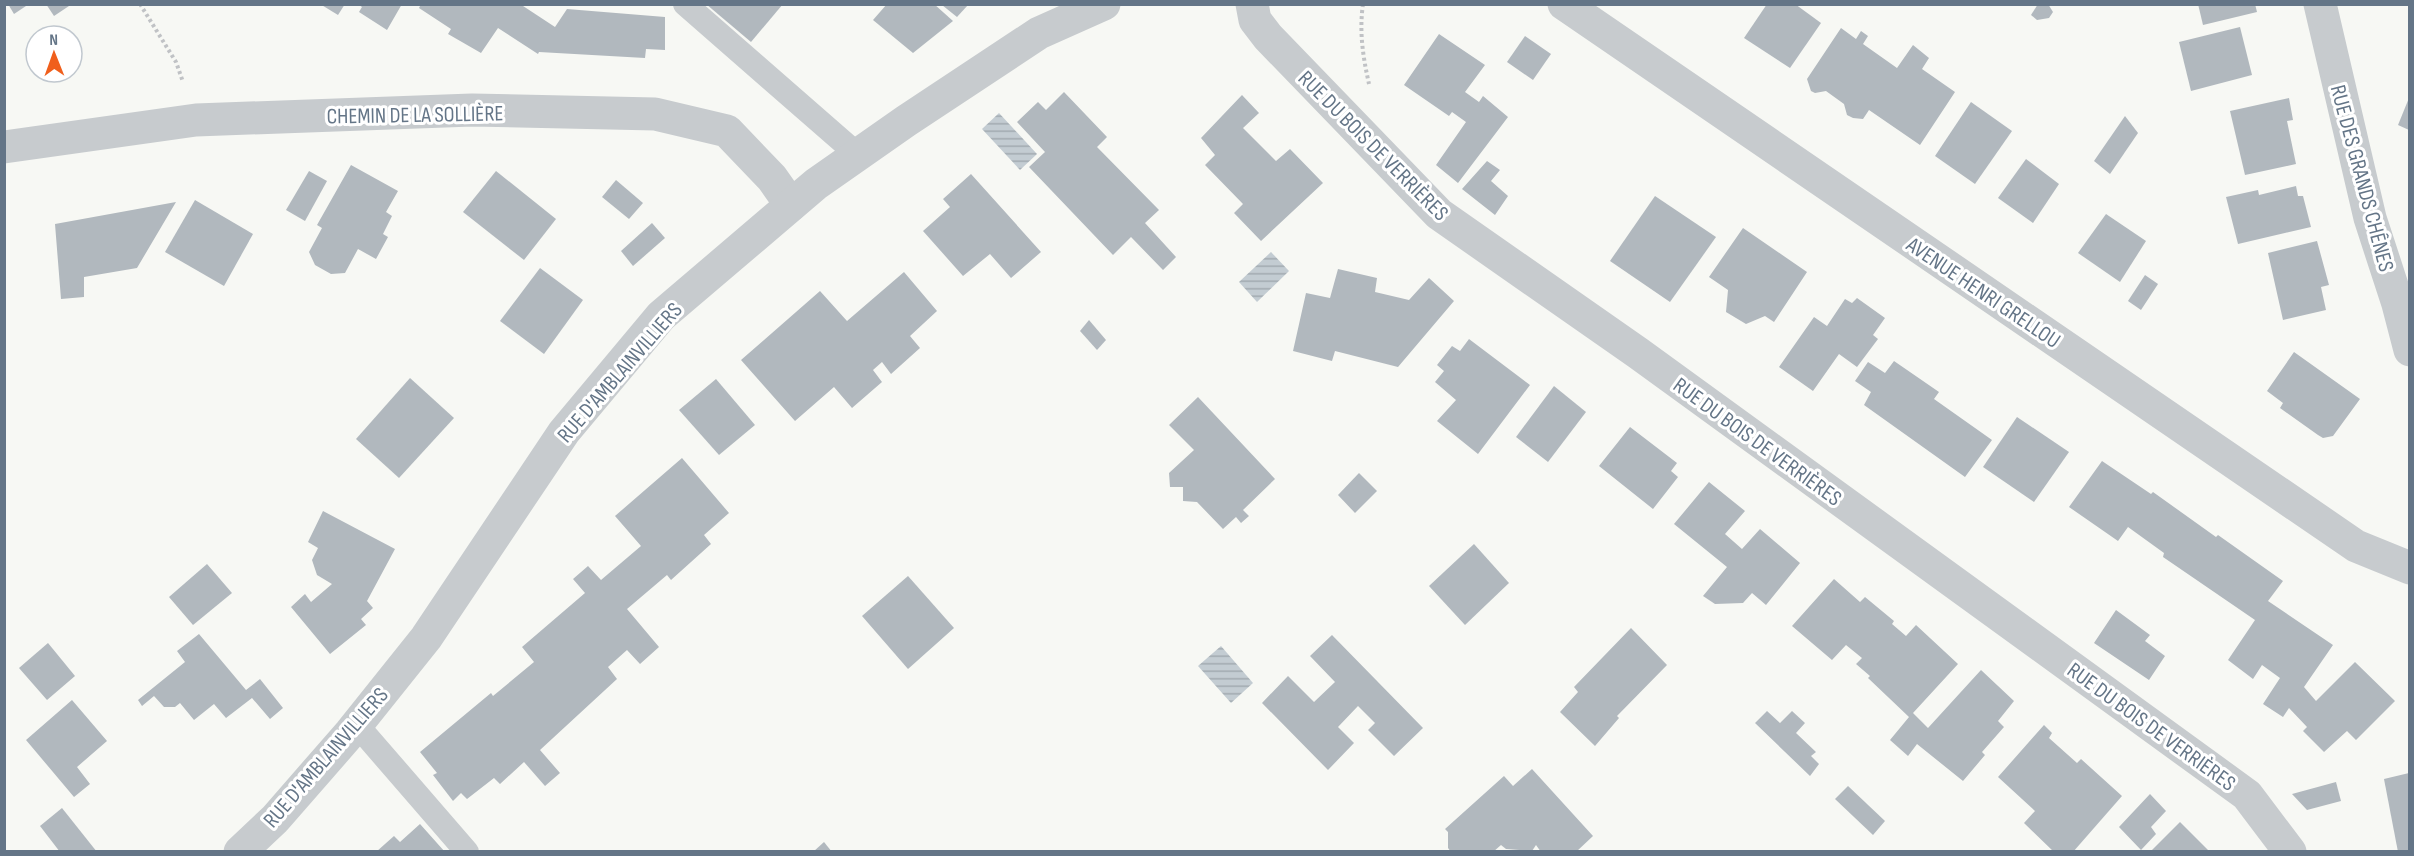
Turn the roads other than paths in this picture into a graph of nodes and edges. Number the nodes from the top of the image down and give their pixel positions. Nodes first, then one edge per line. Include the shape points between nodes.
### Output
1 (685, 4) edge
2 (1104, 4) edge
3 (1252, 4) edge
4 (1564, 4) edge
5 (2320, 4) edge
6 (4, 147) edge
7 (858, 155) junction
8 (791, 205) junction
9 (2404, 300) edge
10 (2409, 350) edge
11 (2409, 568) edge
12 (357, 725) junction
13 (240, 852) edge
14 (467, 852) edge
15 (2290, 852) edge

1 - 7 lane
2 - 7 street, RUE D'AMBLAINVILLIERS via 1039,33
3 - 15 street, RUE DU BOIS DE VERRIÈRES via 1255,20 1268,38 1439,214 1638,353 2247,795
4 - 11 street, AVENUE HENRI GRELLOU via 2356,546
5 - 9 street, RUE DES GRANDS CHÊNES via 2370,218
6 - 8 street, CHEMIN DE LA SOLLIÈRE via 196,120 472,110 655,114 727,130 772,178
7 - 8 street, RUE D'AMBLAINVILLIERS
8 - 12 street, RUE D'AMBLAINVILLIERS via 661,316 564,432 426,638
9 - 10 street, RUE DES GRANDS CHÊNES
12 - 13 street, RUE D'AMBLAINVILLIERS via 275,819
12 - 14 lane

